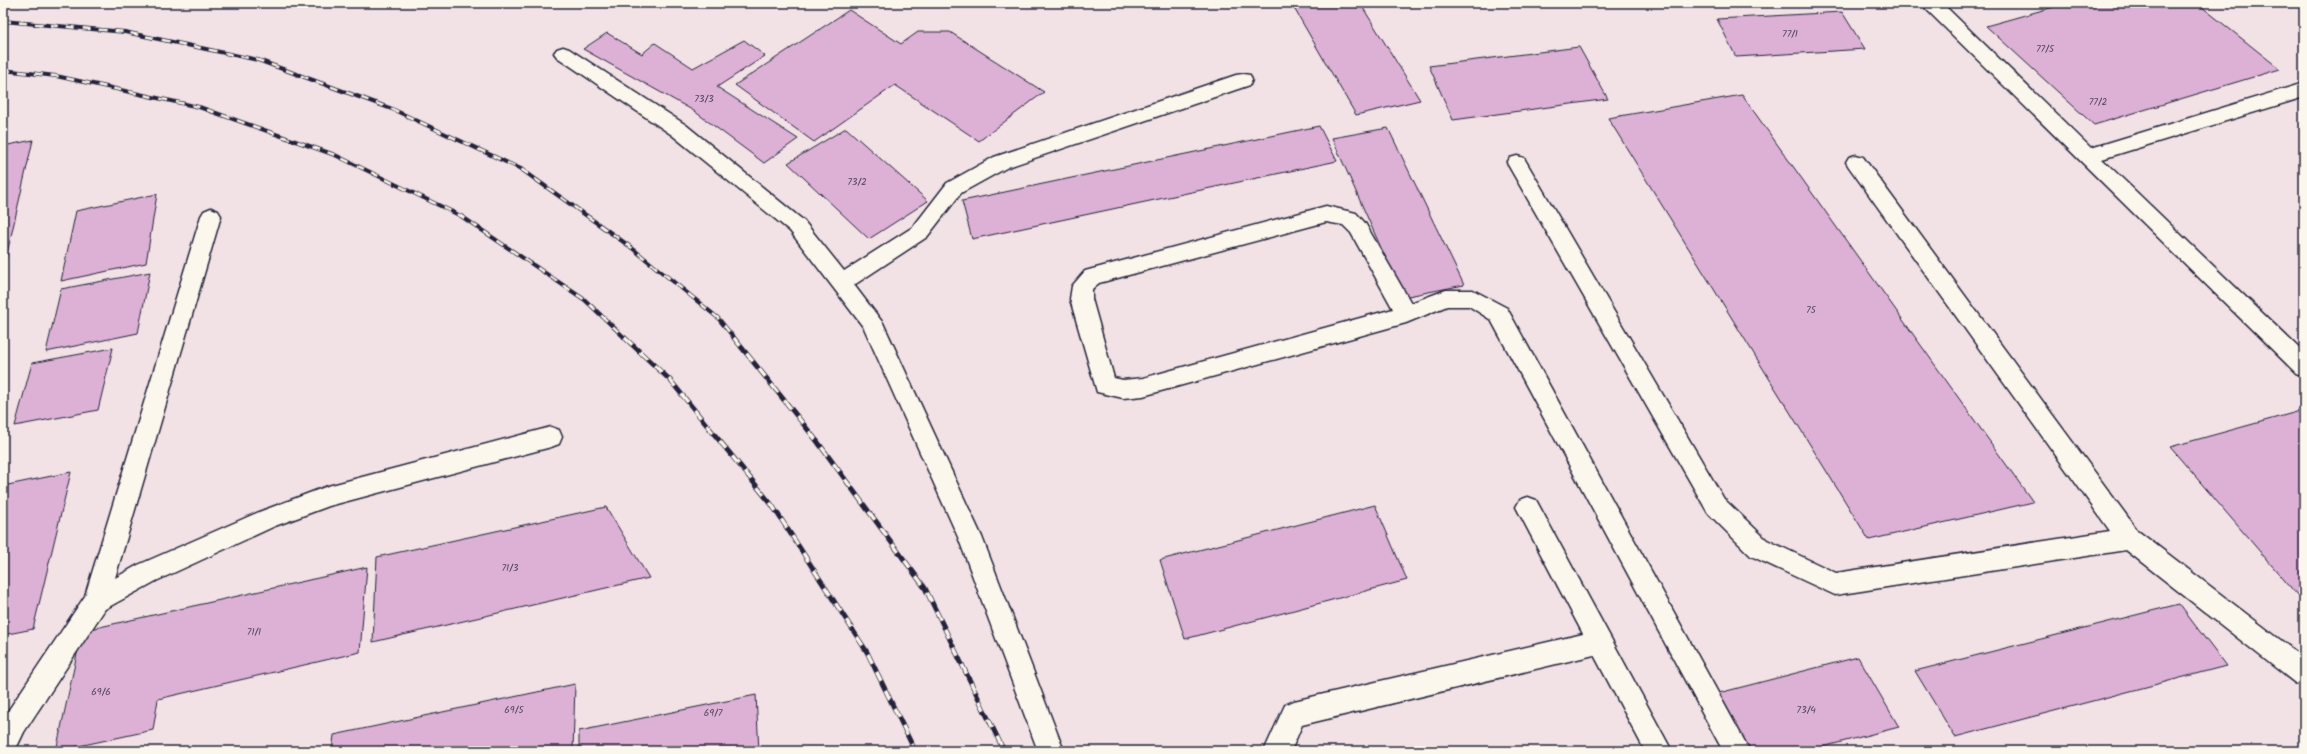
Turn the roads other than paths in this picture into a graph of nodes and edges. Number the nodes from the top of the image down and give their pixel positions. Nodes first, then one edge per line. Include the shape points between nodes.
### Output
1 (1933, 3) edge
2 (564, 52) dead end
3 (1243, 80) dead end
4 (2304, 90) edge
5 (2087, 156) junction
6 (1856, 162) dead end
7 (1517, 163) dead end
8 (211, 216) dead end
9 (841, 283) junction
10 (1406, 314) junction
11 (2304, 367) edge
12 (551, 437) dead end
13 (1528, 507) dead end
14 (2130, 539) junction
15 (96, 601) junction
16 (1600, 642) junction
17 (2304, 674) edge
18 (3, 746) edge
19 (1051, 751) edge
20 (1277, 751) edge
21 (1659, 751) edge
22 (1737, 751) edge

1 - 5 lane via 1932,5
2 - 9 lane via 679,130 797,226
3 - 9 lane via 1001,162 954,188 920,232
4 - 5 lane
5 - 11 lane
6 - 14 lane
7 - 14 lane via 1716,506 1759,548 1835,584
8 - 15 lane
9 - 19 lane via 872,323 970,537
10 - 10 lane via 1143,387 1123,389 1105,385 1081,299 1082,286 1092,277 1326,214 1349,218 1358,228
10 - 22 lane via 1446,298 1473,298 1499,314
12 - 15 lane via 328,496 268,519 147,572
13 - 16 lane
14 - 17 lane
15 - 18 lane via 15,723
16 - 20 lane via 1294,714
16 - 21 lane

